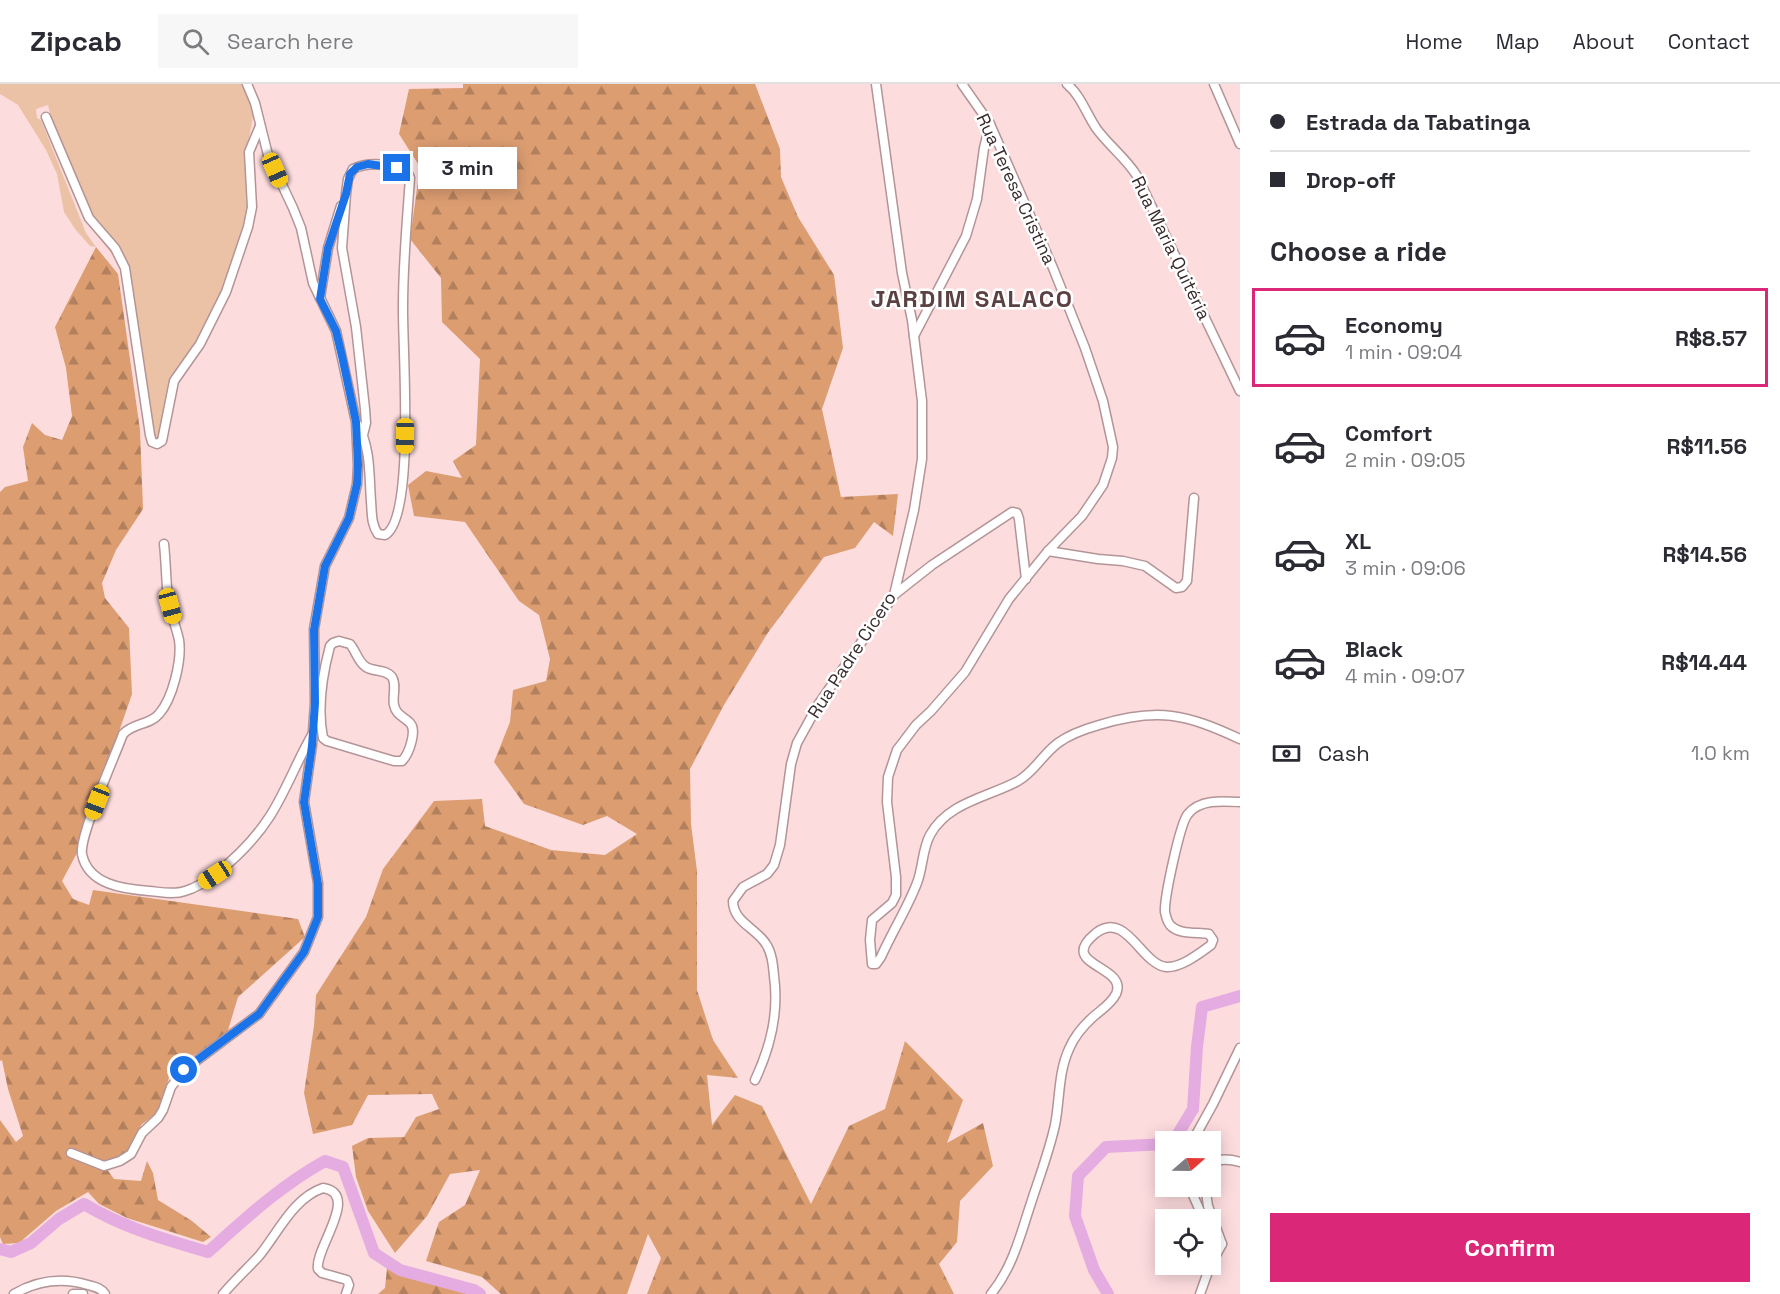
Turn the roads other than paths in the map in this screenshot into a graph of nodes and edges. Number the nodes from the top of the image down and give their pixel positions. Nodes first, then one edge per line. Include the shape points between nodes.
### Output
1 (247, 84) edge
2 (876, 84) edge
3 (962, 84) edge
4 (1067, 84) edge
5 (1214, 84) edge
6 (46, 117) dead end
7 (990, 124) junction
8 (260, 126) junction
9 (1240, 144) edge
10 (346, 194) junction
11 (320, 299) junction
12 (914, 336) junction
13 (1240, 392) edge
14 (356, 422) junction
15 (363, 435) junction
16 (1194, 498) dead end
17 (164, 544) dead end
18 (1048, 551) junction
19 (1026, 579) junction
20 (894, 596) junction
21 (317, 706) junction
22 (313, 733) junction
23 (1240, 739) edge
24 (1240, 802) edge
25 (1240, 1048) edge
26 (754, 1080) dead end
27 (1198, 1131) edge
28 (71, 1153) dead end
29 (1221, 1160) edge
30 (1240, 1162) edge
31 (1207, 1275) edge
32 (14, 1294) edge
33 (73, 1294) edge
34 (83, 1294) edge
35 (105, 1294) edge
36 (223, 1294) edge
37 (346, 1294) edge
38 (991, 1294) edge
39 (1200, 1294) edge

1 - 8 street
2 - 12 street, Rua Padre Cicero
3 - 7 street, Rua Teresa Cristina
4 - 13 street, Rua Maria Quitéria via 1078,95 1097,129 1137,176
5 - 9 street
6 - 8 street via 89,218 115,248 125,268 150,435 157,444 162,441 174,381 204,337 226,292 241,248 251,214 249,152
7 - 12 street via 977,199 966,236
7 - 18 street, Rua Teresa Cristina via 1085,348 1103,400 1113,447 1103,485 1082,516
8 - 11 street via 268,155 301,228
10 - 11 street via 328,248
10 - 15 street via 342,248 356,327 366,423
10 - 15 street via 350,174 362,165 391,166 409,173 403,299 405,457 400,502 390,532 385,535 378,534 372,522
11 - 14 street via 336,331
12 - 20 street, Rua Padre Cicero via 923,408 922,459
14 - 15 street
14 - 21 street via 357,484 349,518 325,566 314,630
16 - 18 street via 1187,580 1179,588 1145,566
17 - 22 street via 168,598 180,647 176,677 157,718 123,734 82,845 89,868 107,884 119,888 172,893 201,884 234,859 260,830
18 - 19 street, Rua Teresa Cristina
19 - 20 street via 1019,519 1012,512 932,565
19 - 23 street, Rua Teresa Cristina via 1009,599 966,672 903,741 893,759 887,802 896,895 872,920 873,964 881,957 908,905 930,834 959,807 1019,780 1058,742 1115,720 1155,714 1206,723
20 - 26 street, Rua Padre Cicero via 818,705 797,743 774,865 767,874 743,887 734,901 739,919 769,950 777,993 773,1032
21 - 21 street via 330,646 339,641 350,644 363,665 391,677 395,711 413,727 407,756 394,761 326,740
21 - 22 street
22 - 28 street via 304,802 319,900 318,917 304,952 259,1014 184,1070 171,1087 161,1114 142,1132 129,1156 104,1166
24 - 38 street via 1207,803 1186,815 1166,901 1171,926 1179,931 1209,934 1211,945 1179,964 1165,967 1150,959 1119,929 1098,932 1086,944 1084,952 1089,963 1106,970 1118,988 1069,1048 1046,1159 1014,1257
25 - 27 street
29 - 30 street
31 - 39 street
32 - 35 street via 58,1279 101,1289
33 - 34 street
36 - 37 street via 295,1208 308,1195 323,1188 332,1192 339,1204 318,1269 347,1280

